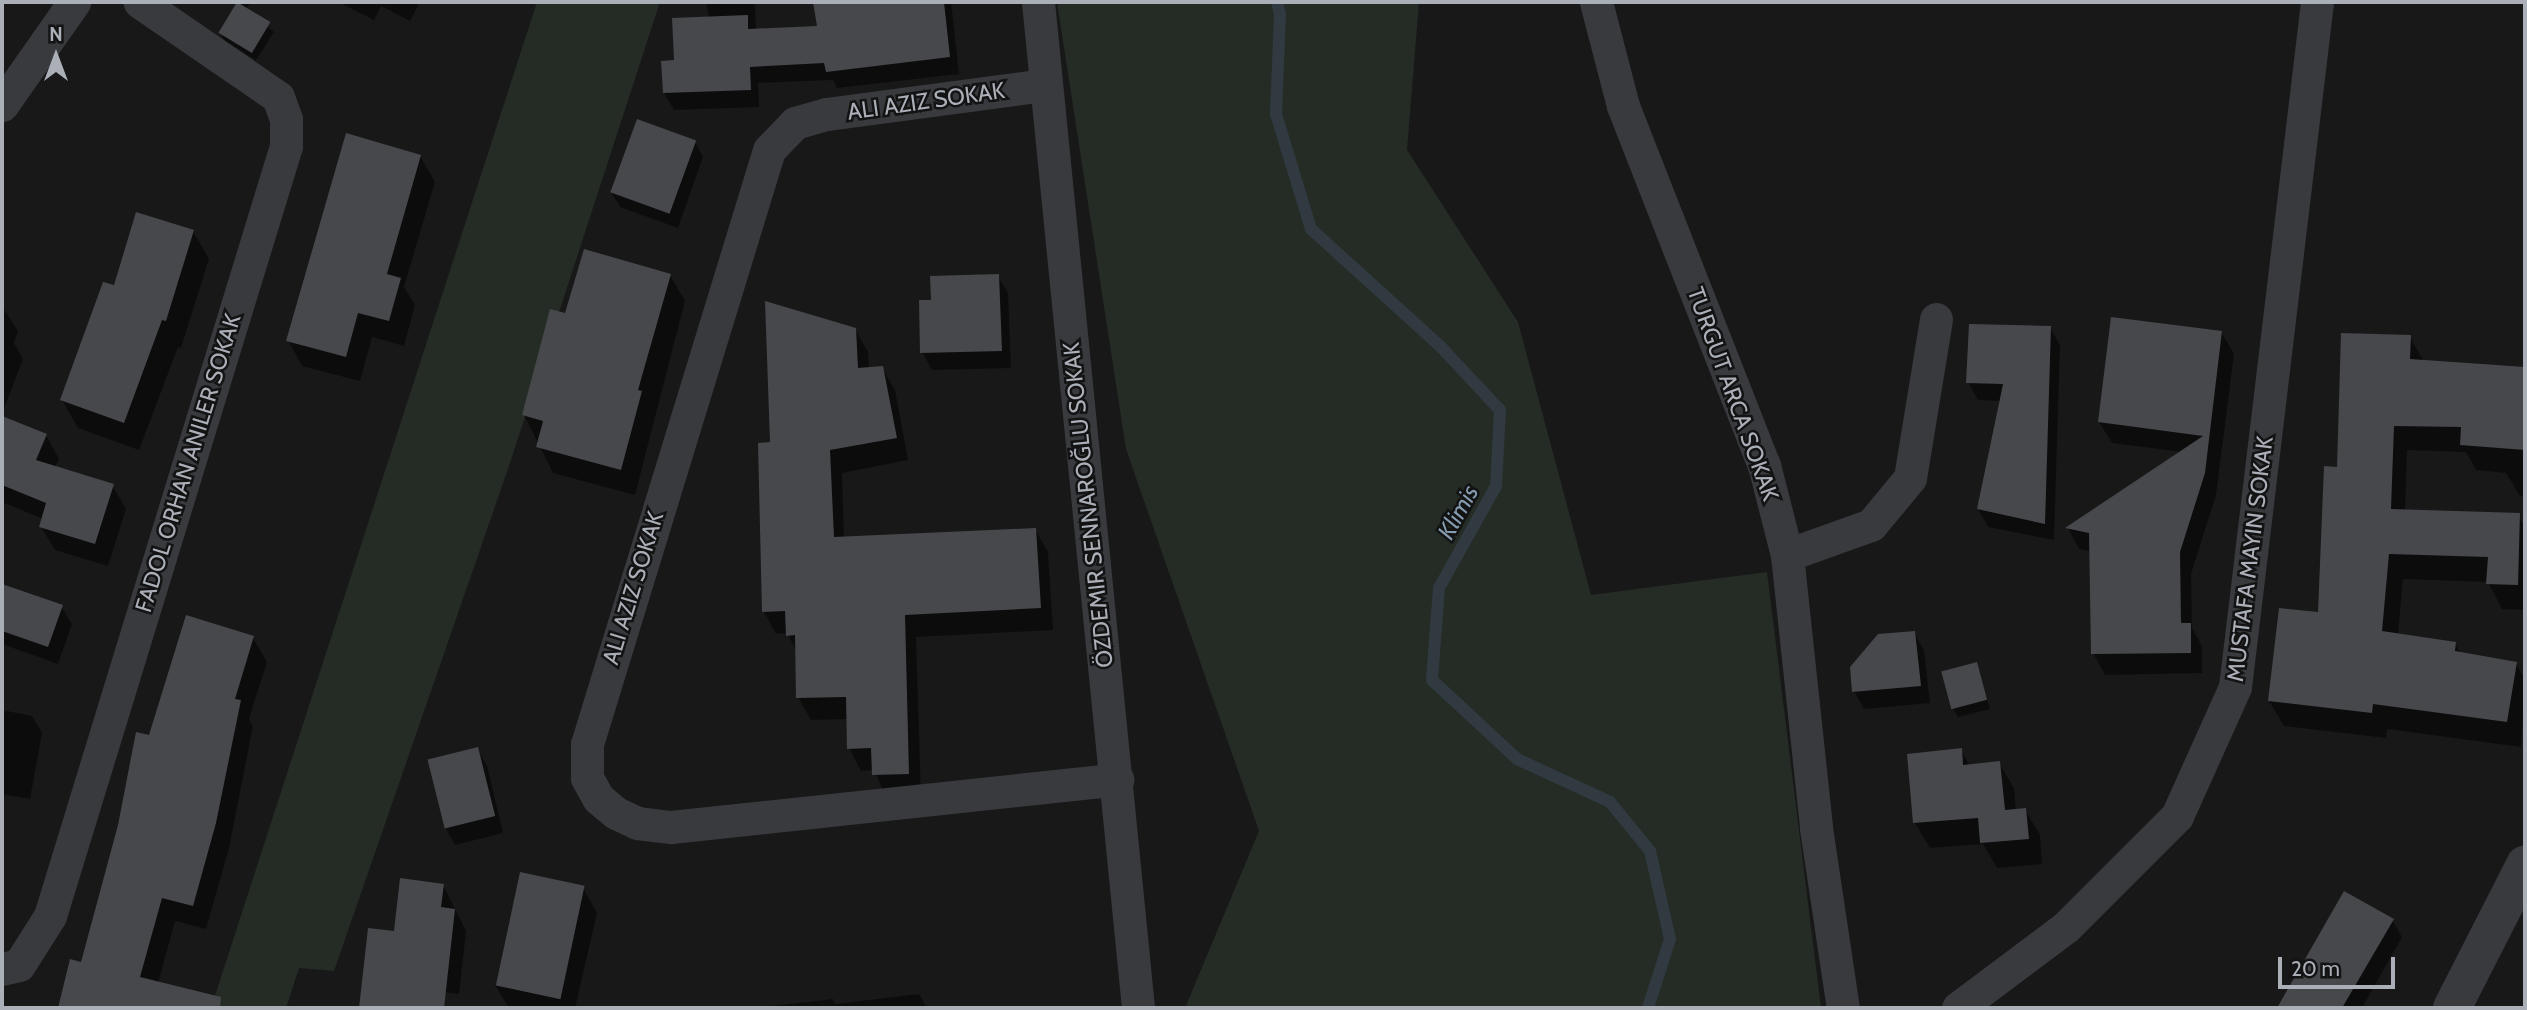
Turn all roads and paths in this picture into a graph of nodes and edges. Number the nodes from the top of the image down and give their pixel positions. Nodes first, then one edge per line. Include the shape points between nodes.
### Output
1 (74, 2) edge
2 (140, 2) edge
3 (1038, 2) edge
4 (1595, 2) edge
5 (2318, 2) edge
6 (1044, 85) junction
7 (2, 105) edge
8 (1936, 319) dead end
9 (1787, 555) junction
10 (1117, 779) junction
11 (2525, 865) edge
12 (2, 969) edge
13 (1138, 1008) edge
14 (1843, 1008) edge
15 (1958, 1008) edge
16 (2452, 1008) edge

1 - 7 street
2 - 12 street via 278,97 286,118 286,146 50,916 19,965
3 - 6 street, ÖZDEMIR SENNAROĞLU SOKAK
4 - 9 street, TURGUT ARCA SOKAK via 1623,106 1764,465
5 - 15 street via 2235,688 2177,816 2066,927
6 - 10 street, ÖZDEMIR SENNAROĞLU SOKAK
6 - 10 street, ALI AZIZ SOKAK via 826,114 795,123 769,150 590,731 587,778 598,798 616,813 637,823 671,827
8 - 9 street via 1910,478 1871,525
9 - 14 street, TURGUT ARCA SOKAK via 1815,828
10 - 13 street, ÖZDEMIR SENNAROĞLU SOKAK
11 - 16 street

